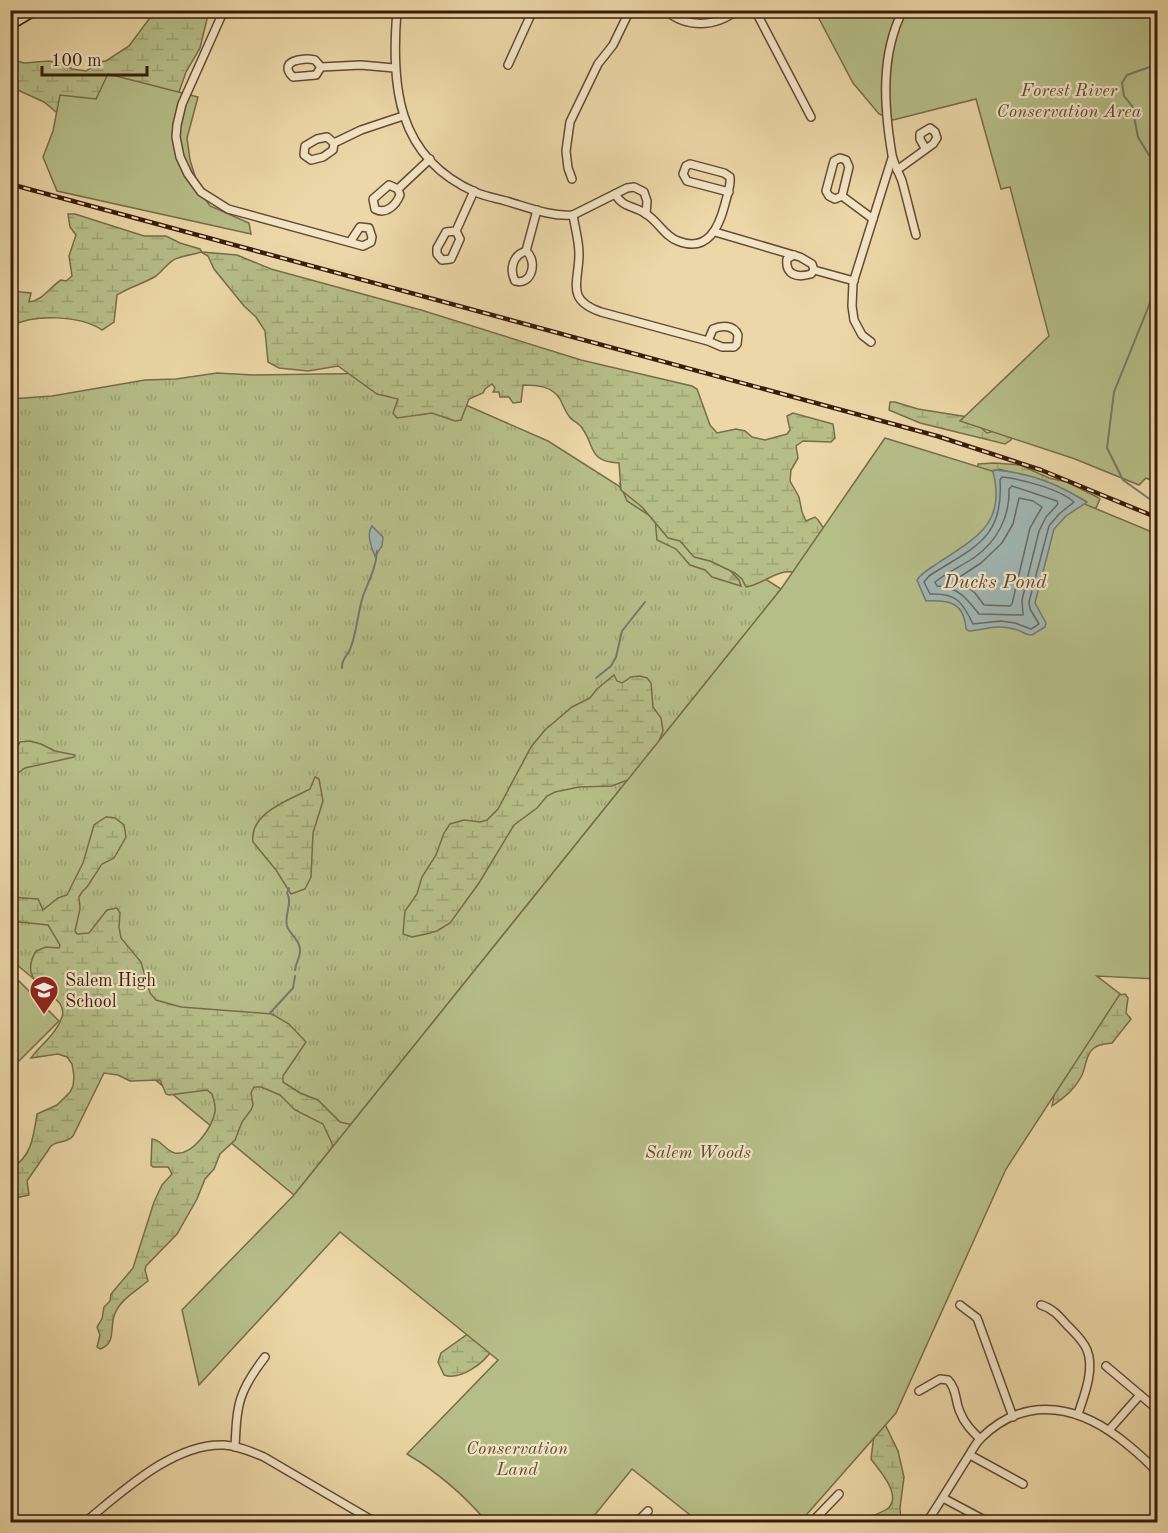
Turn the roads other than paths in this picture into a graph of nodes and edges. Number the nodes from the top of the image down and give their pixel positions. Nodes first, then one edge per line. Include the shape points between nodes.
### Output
1 (35, 10) edge
2 (224, 10) edge
3 (397, 10) edge
4 (533, 10) edge
5 (630, 10) edge
6 (664, 10) edge
7 (737, 10) edge
8 (755, 10) edge
9 (903, 10) edge
10 (10, 25) edge
11 (508, 65) dead end
12 (321, 67) junction
13 (394, 68) junction
14 (403, 116) junction
15 (812, 117) dead end
16 (334, 143) dead end
17 (925, 148) dead end
18 (892, 158) junction
19 (430, 159) junction
20 (897, 170) junction
21 (572, 179) dead end
22 (398, 189) dead end
23 (474, 192) junction
24 (729, 192) junction
25 (615, 194) junction
26 (842, 196) junction
27 (537, 210) junction
28 (646, 214) junction
29 (573, 215) junction
30 (873, 219) junction
31 (456, 231) dead end
32 (715, 232) junction
33 (916, 235) dead end
34 (350, 242) dead end
35 (526, 251) dead end
36 (794, 255) junction
37 (814, 270) junction
38 (854, 281) junction
39 (708, 341) dead end
40 (871, 342) dead end
41 (960, 1305) dead end
42 (1041, 1305) dead end
43 (265, 1357) dead end
44 (1106, 1366) dead end
45 (919, 1391) dead end
46 (1140, 1395) junction
47 (1158, 1410) edge
48 (1078, 1414) junction
49 (1013, 1417) junction
50 (1109, 1430) junction
51 (981, 1438) junction
52 (235, 1446) junction
53 (969, 1455) junction
54 (1158, 1474) edge
55 (1023, 1484) dead end
56 (839, 1494) dead end
57 (943, 1498) junction
58 (648, 1511) dead end
59 (85, 1522) edge
60 (375, 1522) edge
61 (637, 1522) edge
62 (812, 1522) edge
63 (927, 1522) edge
64 (988, 1522) edge

1 - 10 main road
2 - 34 street via 179,116 176,137 188,174 201,192 228,208
3 - 13 street
4 - 11 street
5 - 21 street via 570,122 566,151
6 - 7 street via 680,21 699,24 719,21
8 - 15 street
9 - 18 street via 889,53 885,88
12 - 12 street via 315,60 297,59 289,70 293,77 306,77 316,75
12 - 13 street via 354,64
13 - 14 street
14 - 16 street
14 - 19 street
17 - 20 street
18 - 20 street
18 - 30 street
19 - 22 street
19 - 23 street
20 - 33 street
23 - 27 street
23 - 31 street
24 - 24 street via 730,177 724,173 690,164 683,171 687,181
24 - 32 street
25 - 28 street via 620,202
25 - 28 street via 627,188 640,189 647,201
25 - 29 street
26 - 26 street via 849,167 840,158 834,161 826,190 835,199
26 - 30 street
27 - 29 street
27 - 35 street
28 - 32 street via 670,237 683,243 697,243
29 - 39 street via 579,252 575,285 580,301 605,314
30 - 38 street
32 - 36 street
36 - 37 street via 812,264
36 - 37 street via 786,265 793,275 806,276
37 - 38 street
38 - 40 street via 854,317
41 - 49 street via 977,1318
42 - 48 street via 1055,1312 1087,1349 1090,1363
43 - 52 street via 239,1400
44 - 46 street
45 - 51 street via 940,1379 948,1380 955,1389 963,1419
46 - 47 street
46 - 50 street
48 - 49 street via 1049,1408
48 - 50 street
49 - 51 street
50 - 54 street
51 - 53 street
52 - 59 street via 205,1446 178,1455
52 - 60 street via 264,1457
53 - 55 street
53 - 57 street
56 - 62 street
57 - 63 street
57 - 64 street
58 - 61 street

